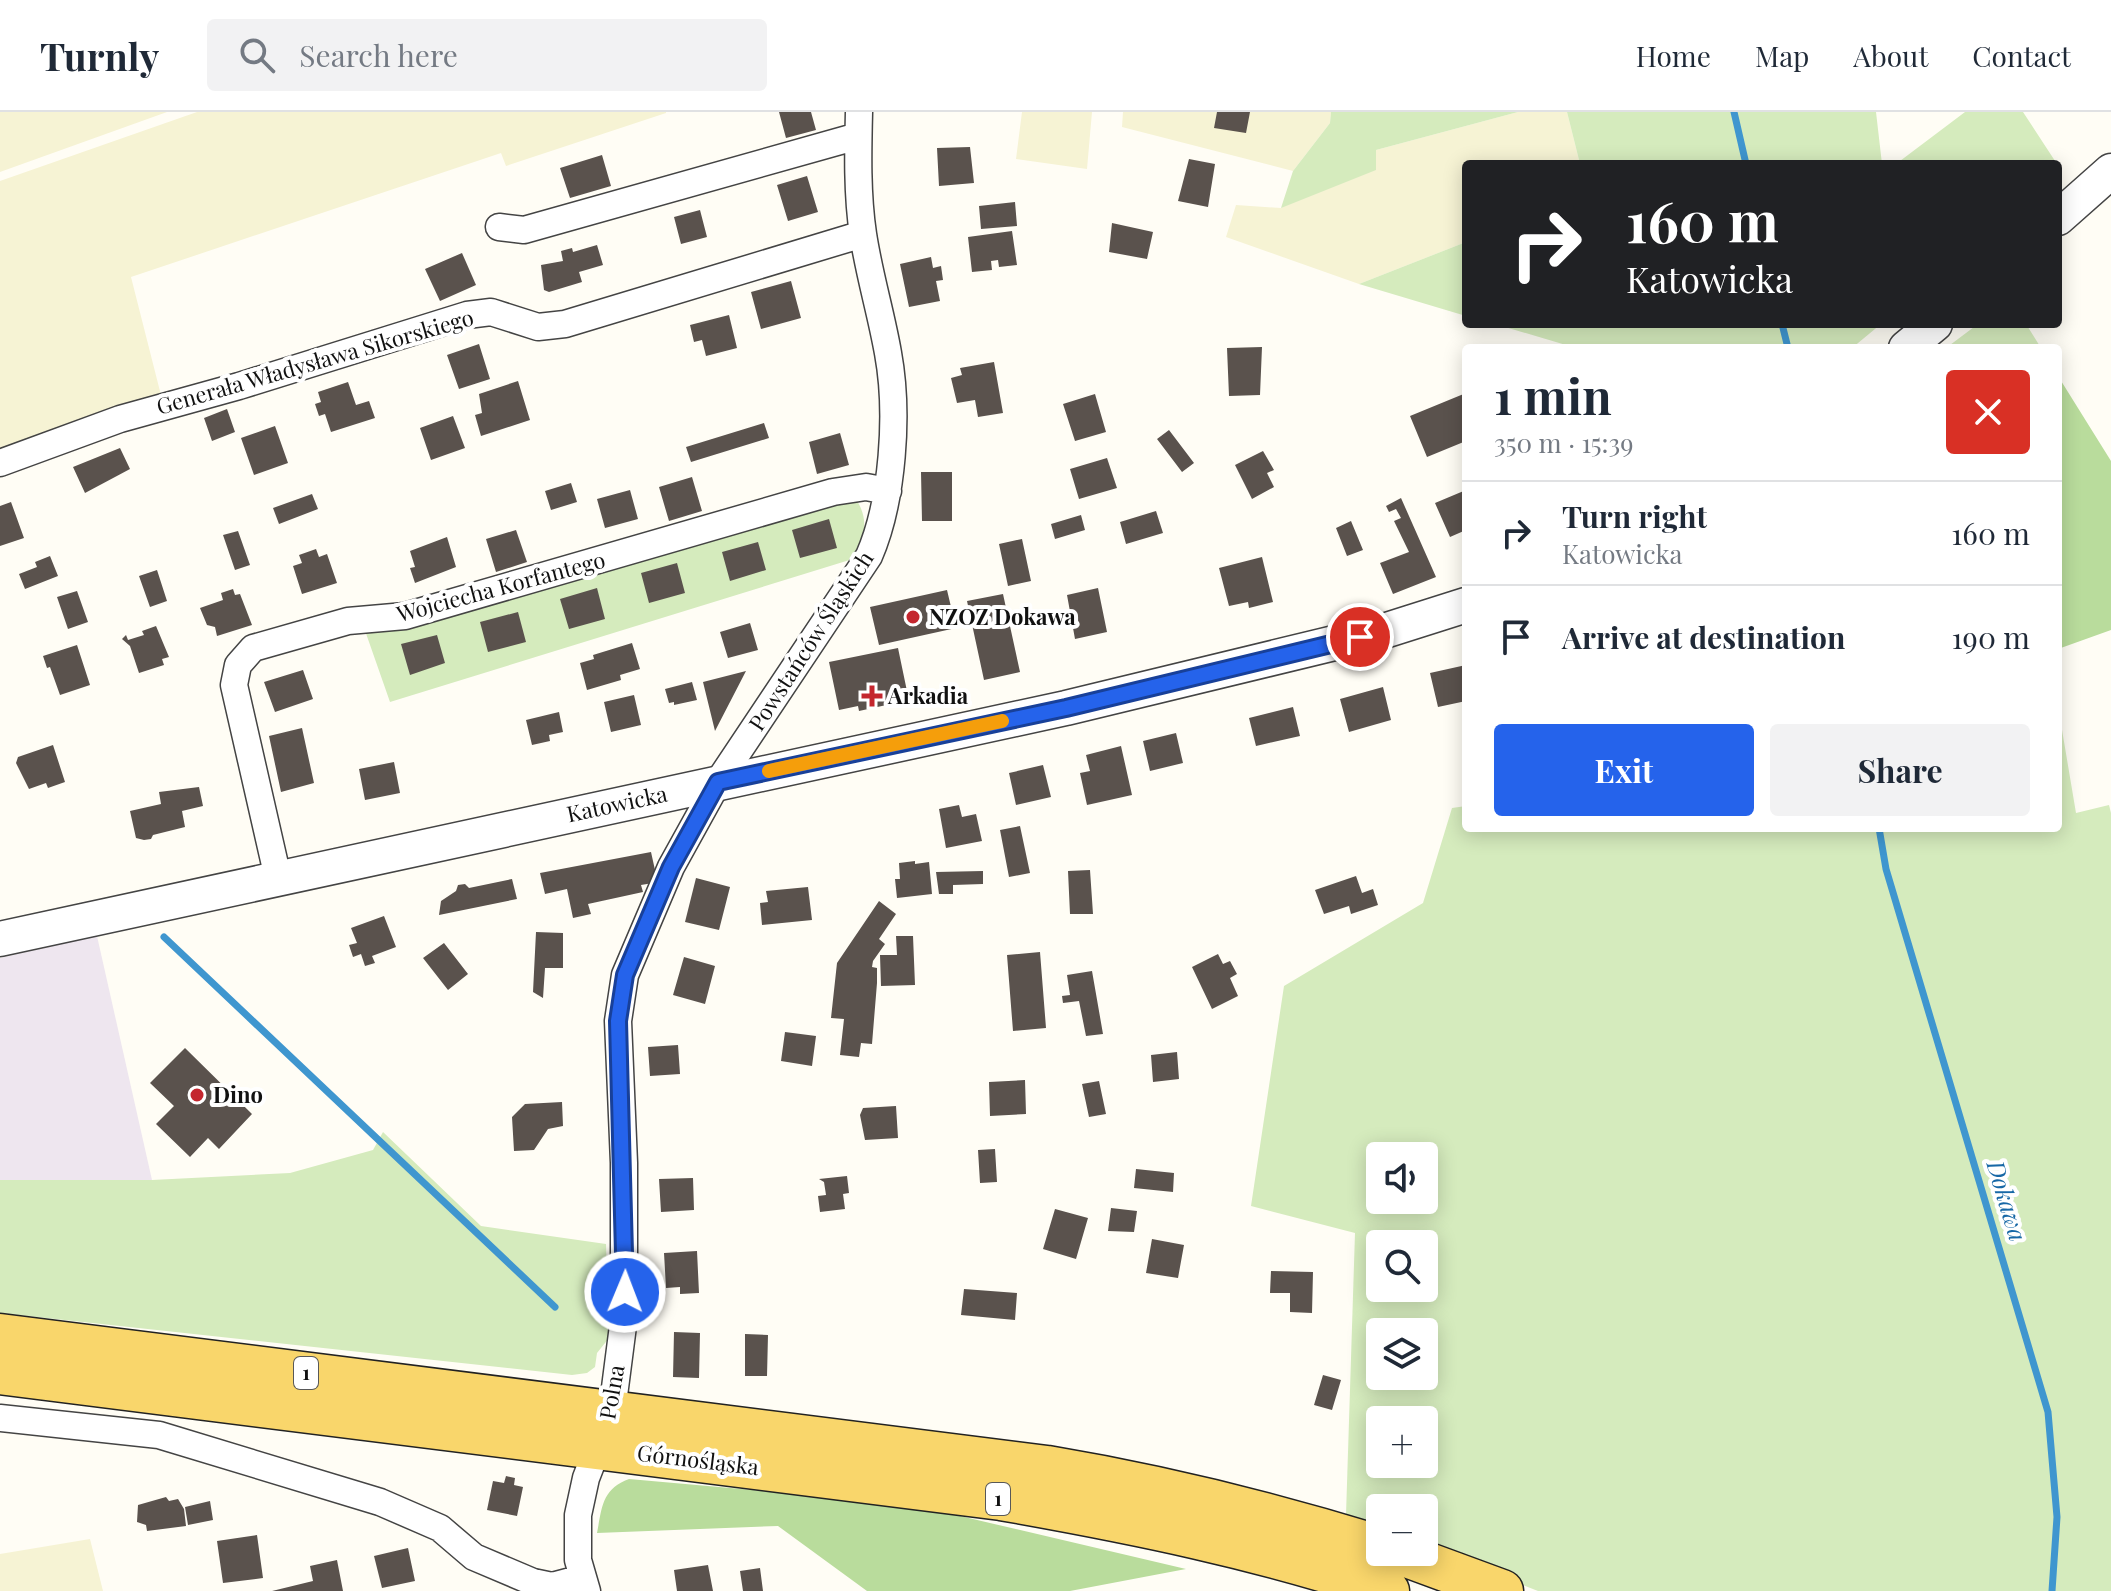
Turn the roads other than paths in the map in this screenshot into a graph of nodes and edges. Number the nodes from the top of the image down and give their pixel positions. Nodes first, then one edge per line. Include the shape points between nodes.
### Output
1 (859, 124) edge
2 (2111, 171) edge
3 (2062, 214) edge
4 (499, 227) dead end
5 (863, 234) junction
6 (1930, 328) edge
7 (1911, 344) edge
8 (0, 463) edge
9 (888, 491) junction
10 (1462, 606) edge
11 (718, 782) junction
12 (278, 878) junction
13 (0, 939) edge
14 (0, 1335) edge
15 (0, 1373) edge
16 (0, 1418) edge
17 (606, 1429) junction
18 (1366, 1543) edge
19 (1434, 1566) edge
20 (584, 1585) edge
21 (1388, 1591) edge
22 (1502, 1591) edge

1 - 4 street via 524,230
1 - 5 street, Powstańców Śląskich
2 - 3 street
5 - 8 street, Generała Władysława Sikorskiego via 565,324 538,327 491,312 467,315 120,419
5 - 9 street, Powstańców Śląskich via 889,357
6 - 7 street
9 - 11 street, Powstańców Śląskich via 869,556
9 - 12 street, Wojciecha Korfantego via 866,487 833,492 405,616 348,621 253,648 238,665 234,685
10 - 11 street, Katowicka via 1268,661
11 - 12 street, Katowicka
11 - 17 street, Polna via 671,867 625,975 618,1021 624,1305
12 - 13 street, Katowicka
14 - 17 main road, Górnośląska / 1
15 - 17 main road, Górnośląska / 1
16 - 20 street via 159,1435 380,1502 440,1528 474,1557 533,1582
17 - 18 main road, Górnośląska / 1 via 1047,1467 1280,1516
17 - 20 street, Polna via 578,1515
17 - 21 main road, Górnośląska / 1 via 1119,1520 1304,1563
19 - 22 main road

